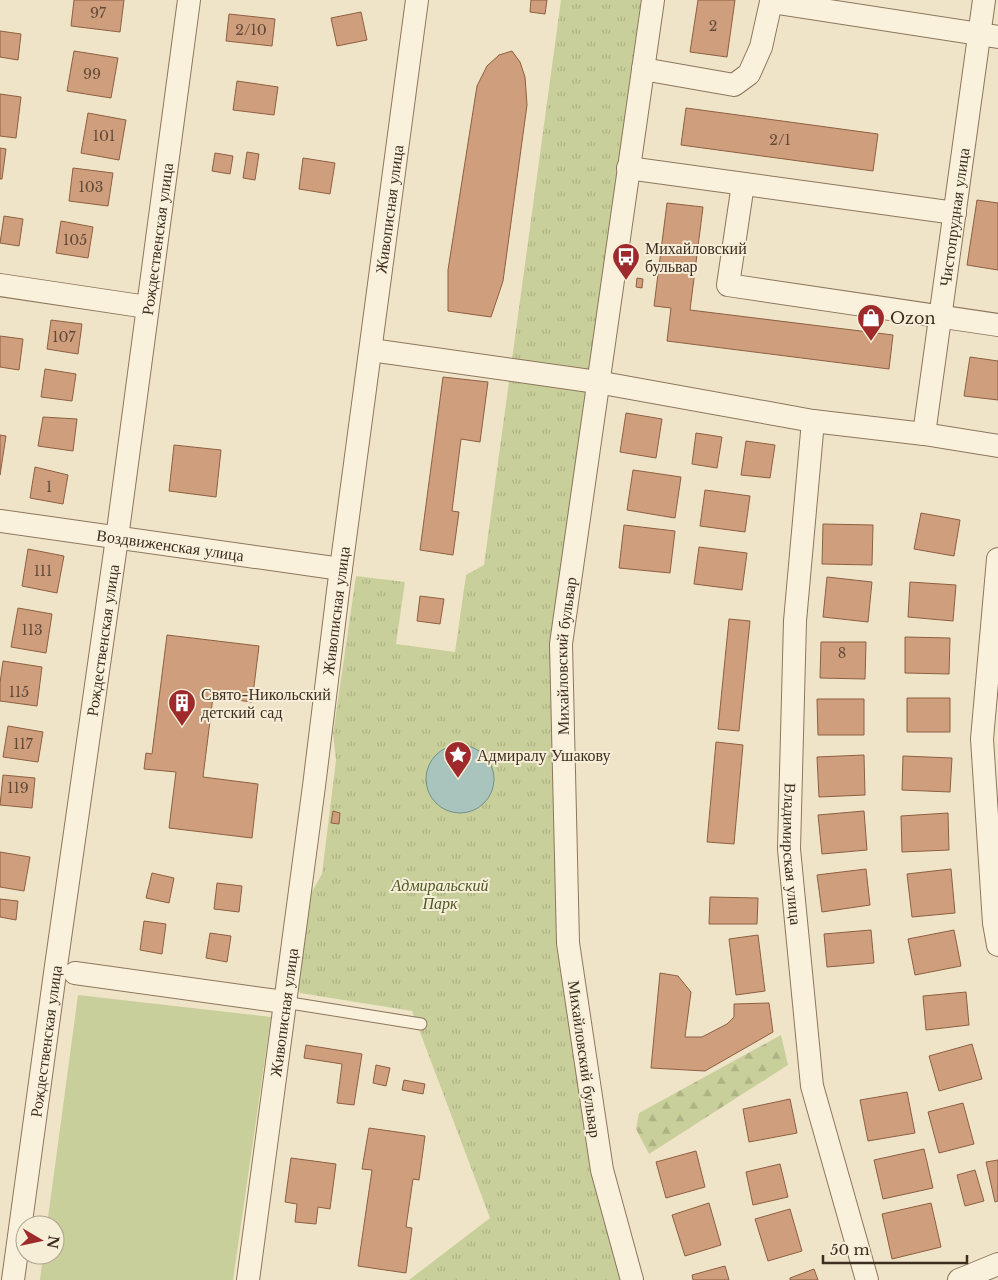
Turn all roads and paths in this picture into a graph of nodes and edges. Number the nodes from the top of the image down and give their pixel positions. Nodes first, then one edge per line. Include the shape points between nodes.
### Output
1 (189, 0) edge
2 (417, 0) edge
3 (653, 0) edge
4 (984, 0) edge
5 (988, 35) edge
6 (643, 69) junction
7 (628, 168) junction
8 (743, 184) junction
9 (955, 213) junction
10 (0, 285) edge
11 (146, 306) junction
12 (940, 317) junction
13 (998, 325) edge
14 (371, 350) junction
15 (597, 382) junction
16 (813, 421) junction
17 (924, 434) junction
18 (998, 446) edge
19 (0, 521) edge
20 (117, 538) junction
21 (998, 559) edge
22 (341, 569) junction
23 (998, 945) edge
24 (75, 973) dead end
25 (284, 1002) junction
26 (421, 1024) dead end
27 (998, 1264) edge
28 (13, 1280) edge
29 (248, 1280) edge
30 (632, 1280) edge
31 (867, 1280) edge
32 (959, 1280) edge

1 - 11 street, Рождественская улица
2 - 14 street, Живописная улица
3 - 6 street, Михайловский бульвар
4 - 5 street, Чистопрудная улица
5 - 6 street via 771,2 761,48 749,74 734,85
5 - 9 street, Чистопрудная улица
6 - 7 street, Михайловский бульвар
7 - 8 street
7 - 15 street, Михайловский бульвар
8 - 9 street
8 - 12 street via 728,285
9 - 12 street, Чистопрудная улица
10 - 11 street
11 - 20 street, Рождественская улица
12 - 13 street
12 - 17 street, Чистопрудная улица
14 - 15 street
14 - 22 street, Живописная улица
15 - 16 street
15 - 30 street, Михайловский бульвар via 561,644 568,943 602,1170
16 - 17 street
16 - 31 street, Владимирская улица via 795,621 788,849 812,1086
17 - 18 street
19 - 20 street, Воздвиженская улица
20 - 22 street, Воздвиженская улица
20 - 28 street, Рождественская улица
21 - 23 street via 982,740
22 - 25 street, Живописная улица
24 - 25 street
25 - 26 lane
25 - 29 street, Живописная улица
27 - 32 street

